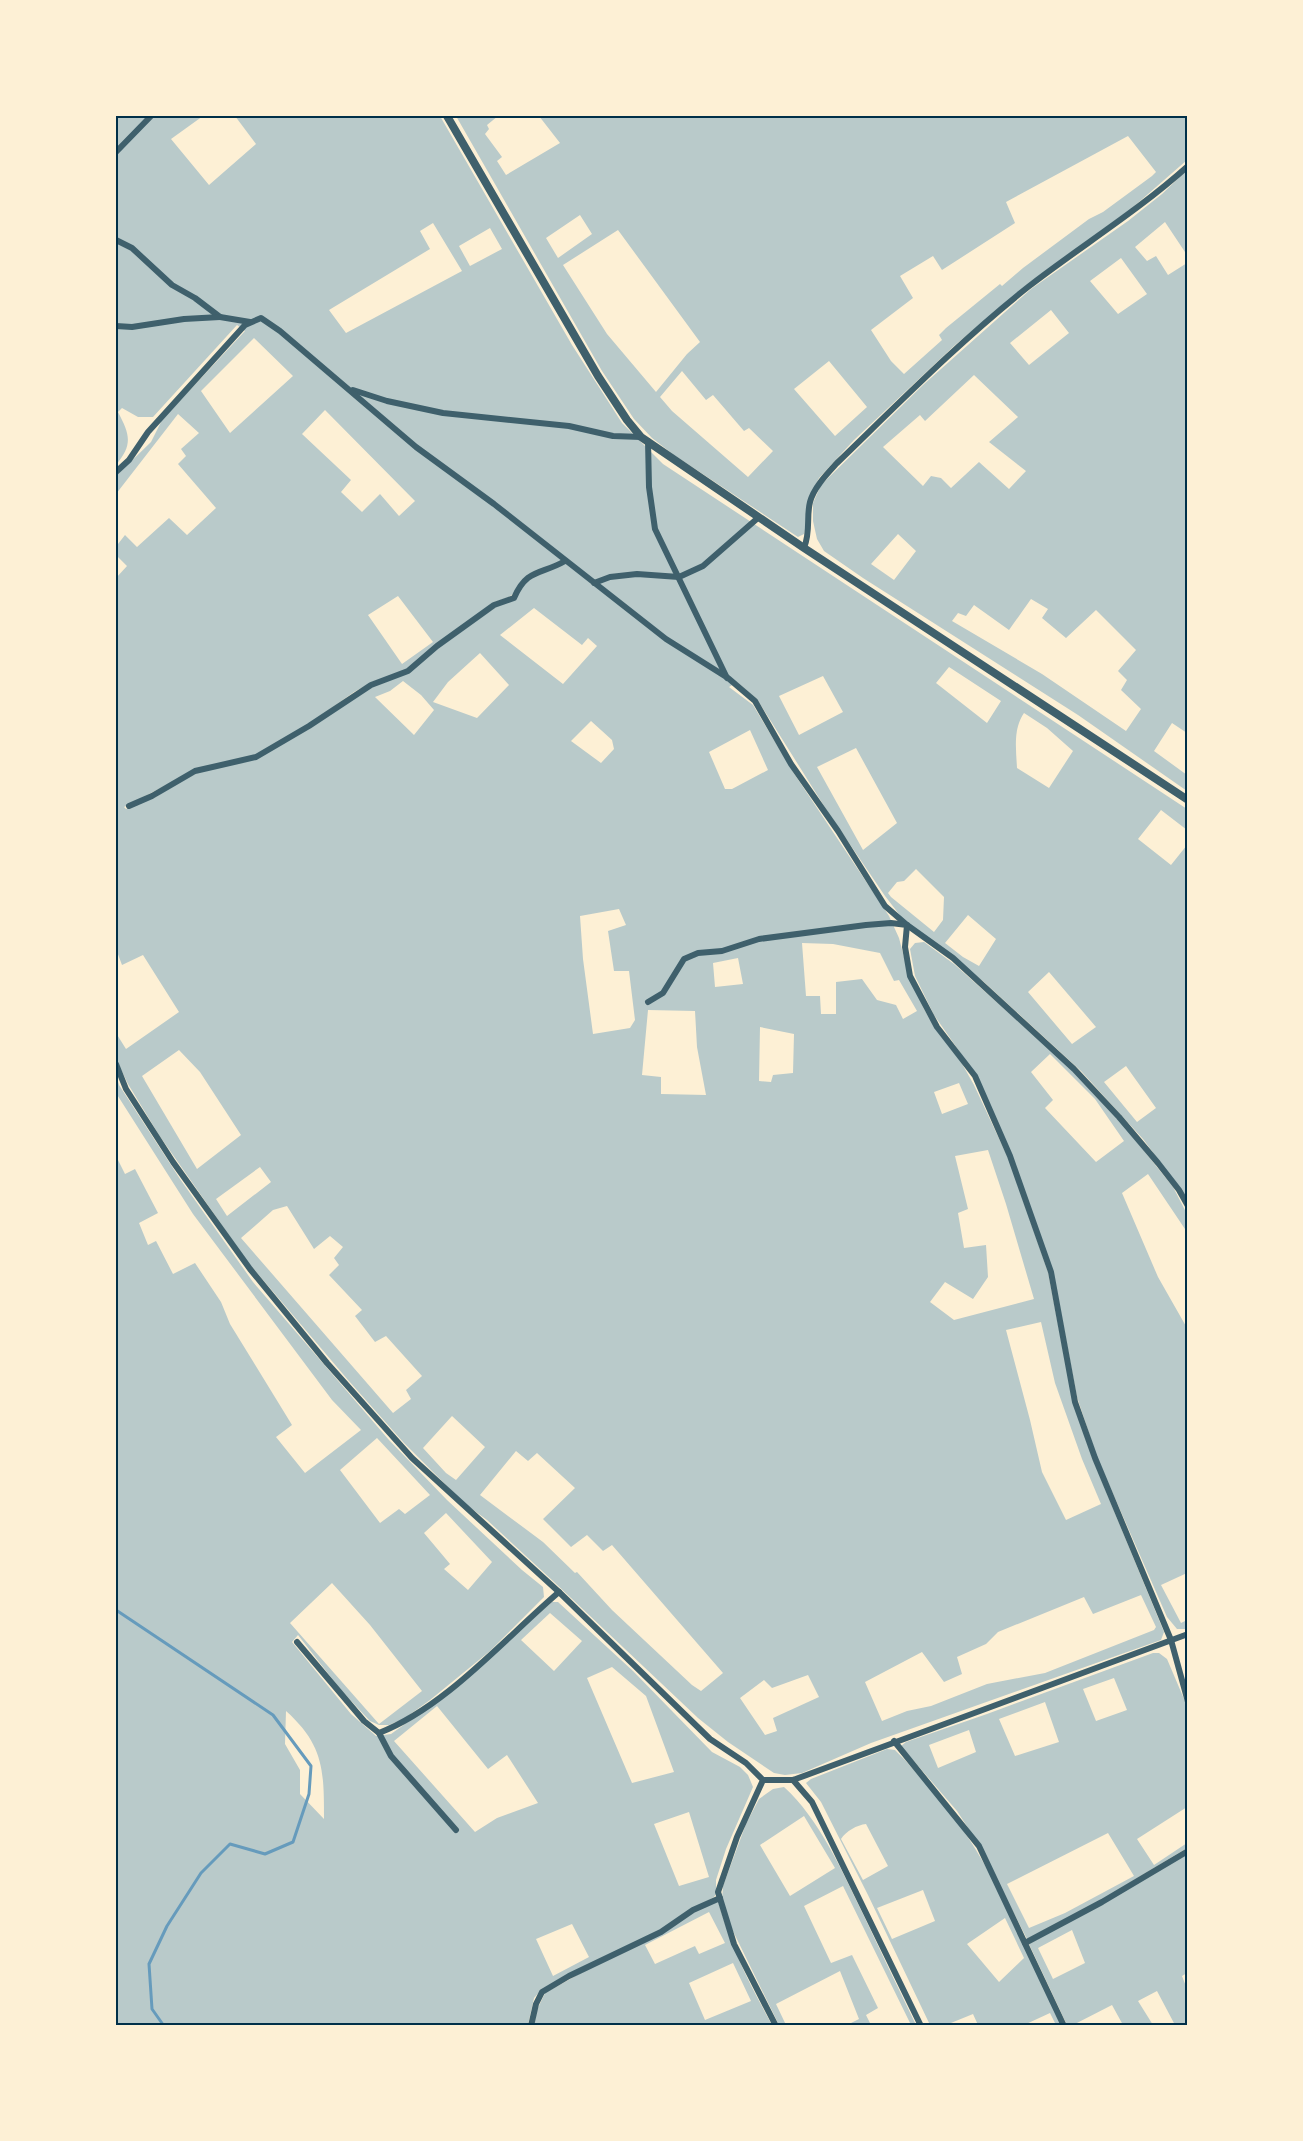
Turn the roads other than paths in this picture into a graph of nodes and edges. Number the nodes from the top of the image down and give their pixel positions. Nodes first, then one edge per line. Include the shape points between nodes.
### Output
1 (151, 116) edge
2 (447, 116) edge
3 (116, 152) edge
4 (1188, 166) edge
5 (116, 240) edge
6 (220, 317) junction
7 (251, 322) junction
8 (116, 326) edge
9 (349, 389) junction
10 (645, 439) junction
11 (116, 472) edge
12 (759, 517) junction
13 (804, 548) junction
14 (565, 561) junction
15 (679, 577) junction
16 (594, 583) junction
17 (728, 678) junction
18 (1188, 800) edge
19 (129, 806) dead end
20 (907, 925) junction
21 (648, 1002) dead end
22 (116, 1064) edge
23 (1188, 1206) edge
24 (559, 1592) junction
25 (1188, 1634) edge
26 (1171, 1640) junction
27 (297, 1642) dead end
28 (1188, 1702) edge
29 (379, 1733) junction
30 (894, 1741) junction
31 (763, 1780) junction
32 (794, 1780) junction
33 (456, 1830) dead end
34 (1188, 1851) edge
35 (720, 1898) junction
36 (1025, 1943) junction
37 (531, 2025) edge
38 (776, 2025) edge
39 (921, 2025) edge
40 (1064, 2025) edge

1 - 3 street
2 - 10 street via 598,376 627,420
4 - 13 street via 973,334 837,463 810,502 809,536
5 - 6 street via 132,248 172,285
6 - 7 street
6 - 8 street
7 - 9 street via 261,318
7 - 11 street via 187,387
9 - 10 street via 443,413 569,426
9 - 14 street via 416,447
10 - 12 street
10 - 15 street via 655,529
12 - 13 street
12 - 15 street via 703,566
13 - 18 street
14 - 16 street
14 - 19 street via 530,575 514,598 495,605 408,671 371,685 256,757 195,771
15 - 16 street via 637,574
15 - 17 street
16 - 17 street via 666,639
17 - 20 street via 755,702 885,906
20 - 21 street via 866,925 759,939 722,951 698,953 684,959 663,993
20 - 23 street via 953,958 1074,1069 1158,1163
20 - 26 street via 905,947 910,976 937,1027 975,1076 1014,1167 1051,1272 1075,1402
22 - 24 street via 126,1089 173,1162 250,1269 327,1363 412,1458
24 - 29 street via 440,1696 406,1721
24 - 31 street via 710,1739 746,1763
25 - 26 street
26 - 28 street
26 - 30 street
27 - 29 street via 364,1721
29 - 33 street via 391,1756
30 - 32 street
30 - 36 street via 979,1846
31 - 32 street
31 - 35 street via 737,1838 718,1892
32 - 39 street via 813,1802
34 - 36 street
35 - 37 street via 542,1992
35 - 38 street via 734,1944
36 - 40 street

